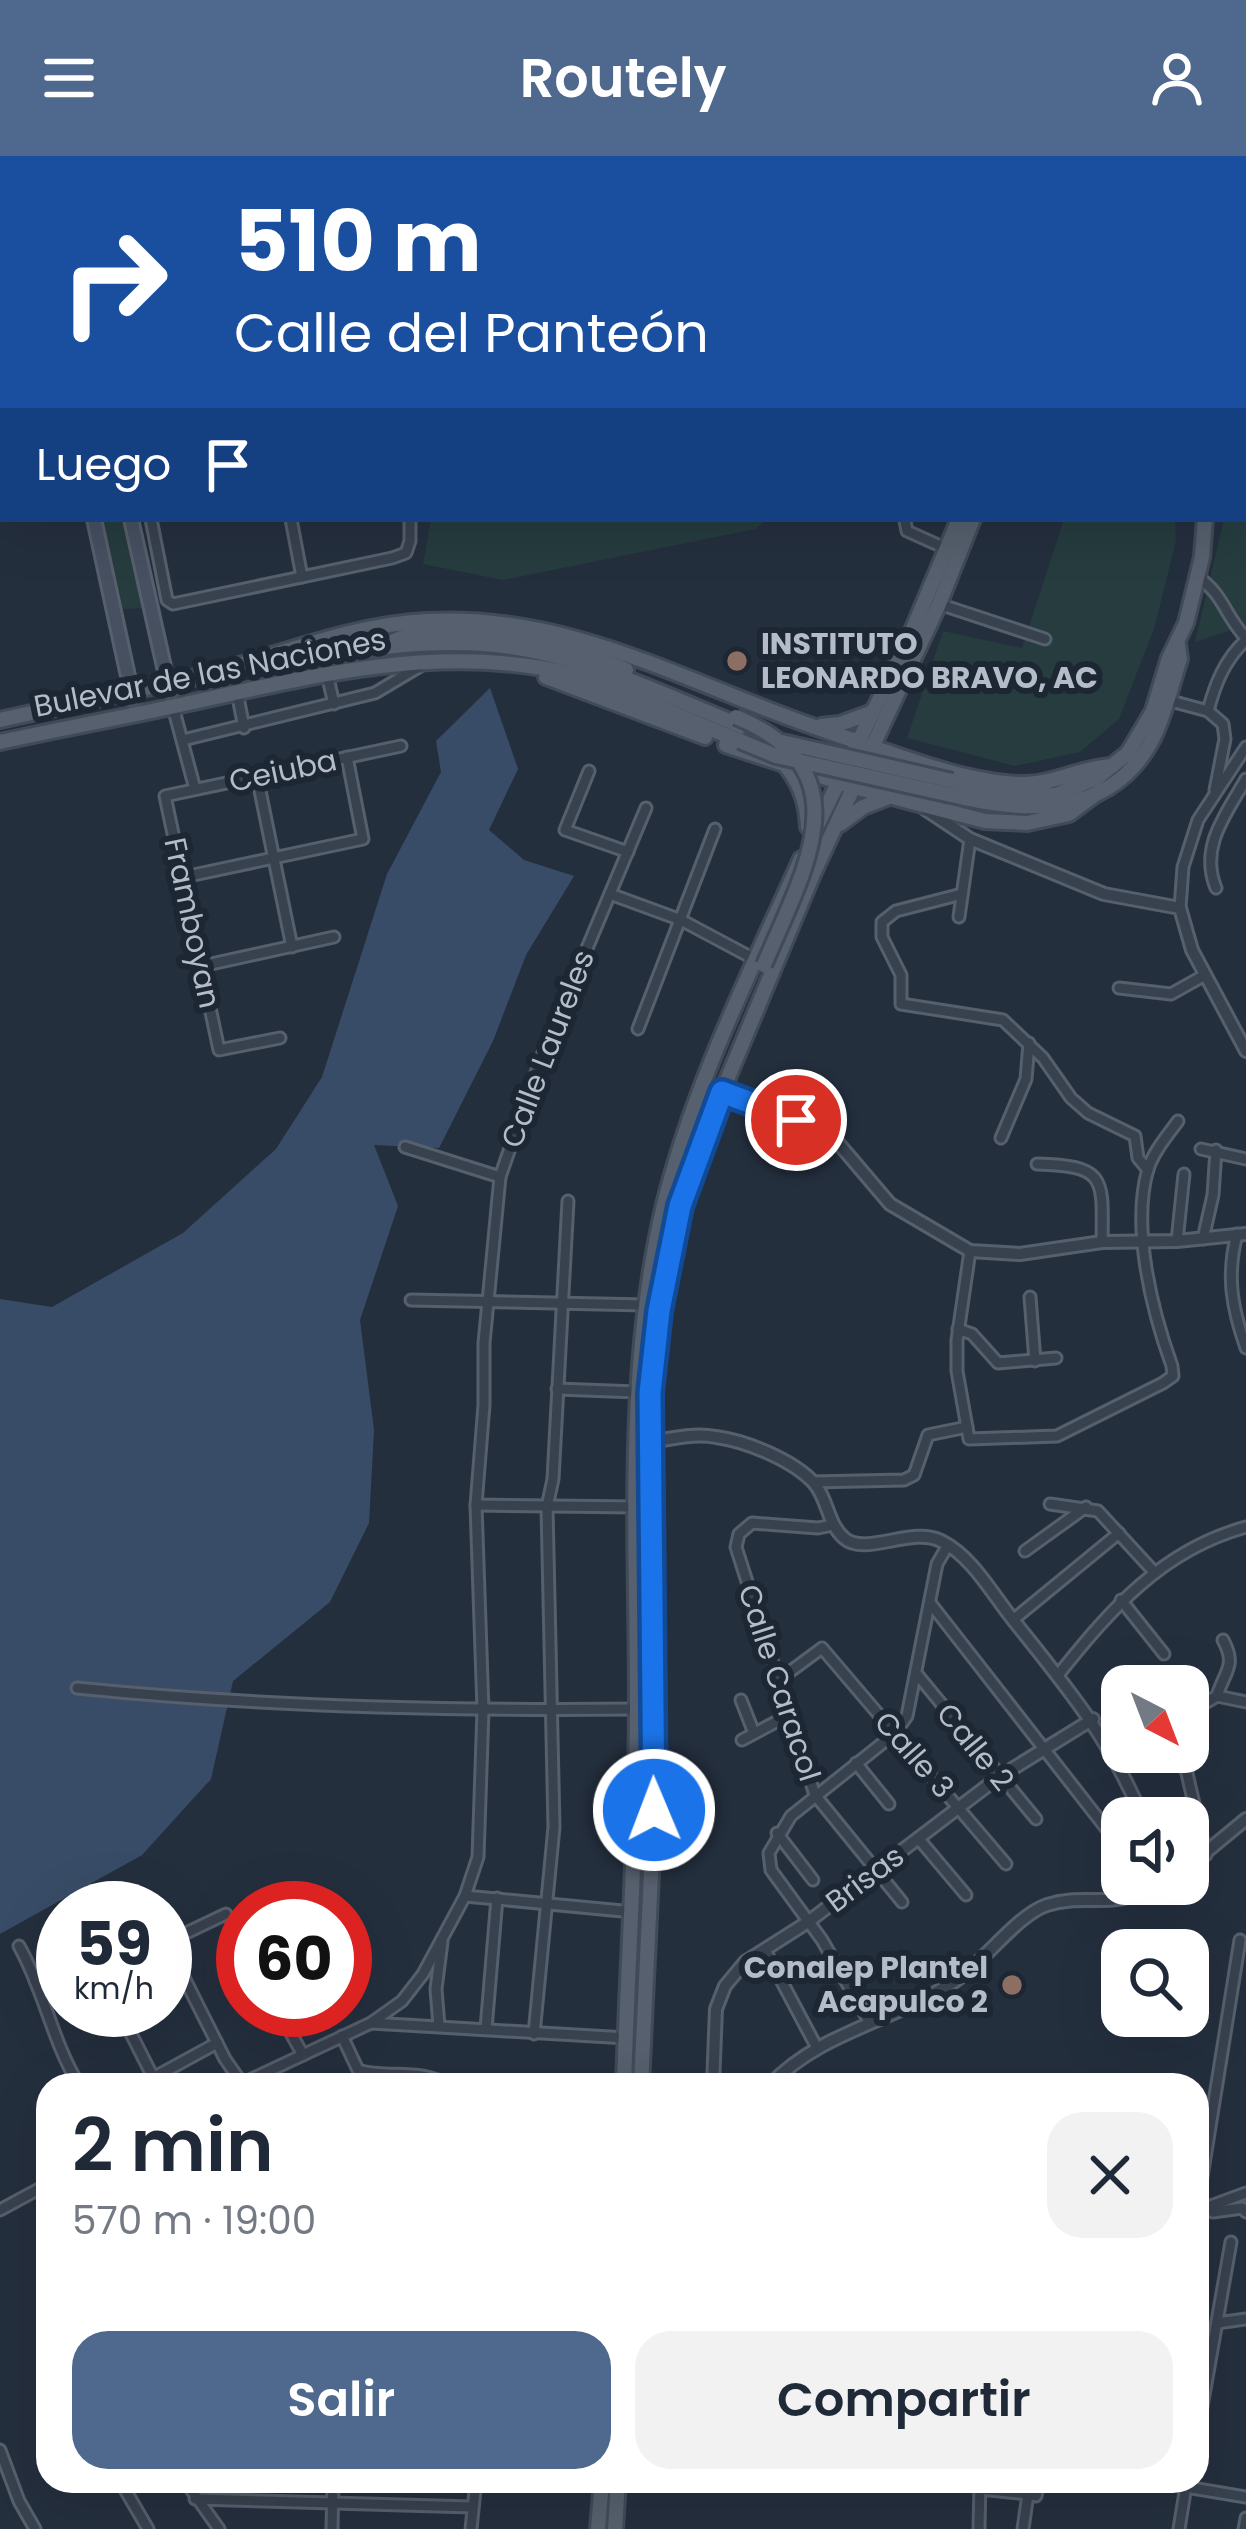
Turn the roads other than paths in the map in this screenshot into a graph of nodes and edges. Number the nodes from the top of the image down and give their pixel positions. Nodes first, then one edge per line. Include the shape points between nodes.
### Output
1 (95, 522) edge
2 (132, 522) edge
3 (152, 522) edge
4 (292, 522) edge
5 (410, 522) edge
6 (905, 522) edge
7 (958, 522) edge
8 (972, 522) edge
9 (1204, 522) edge
10 (947, 549) junction
11 (302, 577) junction
12 (1198, 577) junction
13 (939, 604) junction
14 (1046, 639) dead end
15 (1246, 639) edge
16 (1178, 645) junction
17 (382, 648) junction
18 (431, 660) junction
19 (519, 666) junction
20 (215, 673) junction
21 (327, 674) junction
22 (166, 685) junction
23 (131, 691) junction
24 (237, 692) junction
25 (1167, 700) junction
26 (334, 704) junction
27 (172, 706) junction
28 (1208, 711) junction
29 (880, 712) junction
30 (136, 713) junction
31 (0, 720) edge
32 (813, 727) junction
33 (244, 728) junction
34 (182, 740) junction
35 (0, 742) edge
36 (866, 744) junction
37 (401, 746) dead end
38 (1246, 747) edge
39 (347, 758) junction
40 (912, 758) junction
41 (785, 766) junction
42 (1112, 766) junction
43 (589, 771) dead end
44 (257, 776) junction
45 (1246, 779) edge
46 (838, 782) junction
47 (854, 787) junction
48 (196, 789) junction
49 (1100, 791) junction
50 (165, 796) joint
51 (1214, 796) junction
52 (903, 797) junction
53 (1004, 801) junction
54 (646, 808) dead end
55 (1198, 820) junction
56 (836, 827) junction
57 (1218, 829) junction
58 (715, 830) dead end
59 (970, 839) junction
60 (806, 848) junction
61 (628, 852) junction
62 (274, 858) junction
63 (184, 877) junction
64 (1216, 888) dead end
65 (610, 894) junction
66 (962, 895) junction
67 (1180, 908) junction
68 (958, 917) dead end
69 (681, 920) junction
70 (334, 937) dead end
71 (292, 947) junction
72 (760, 962) junction
73 (202, 966) junction
74 (1205, 974) junction
75 (1119, 988) dead end
76 (638, 1029) dead end
77 (280, 1038) dead end
78 (1029, 1043) junction
79 (1246, 1051) edge
80 (722, 1092) junction
81 (1178, 1121) dead end
82 (1001, 1138) dead end
83 (405, 1147) dead end
84 (1202, 1149) dead end
85 (1216, 1150) junction
86 (696, 1159) junction
87 (1246, 1160) edge
88 (1037, 1164) dead end
89 (1148, 1170) junction
90 (1184, 1174) dead end
91 (500, 1177) junction
92 (568, 1201) dead end
93 (1243, 1233) edge
94 (1203, 1239) junction
95 (1145, 1241) junction
96 (1177, 1241) junction
97 (1102, 1242) junction
98 (970, 1251) junction
99 (1030, 1298) dead end
100 (490, 1299) junction
101 (411, 1300) dead end
102 (560, 1302) junction
103 (646, 1305) junction
104 (958, 1329) junction
105 (1246, 1348) edge
106 (1056, 1358) dead end
107 (1035, 1361) junction
108 (556, 1389) junction
109 (637, 1392) junction
110 (968, 1433) junction
111 (652, 1442) junction
112 (813, 1482) junction
113 (1050, 1504) dead end
114 (476, 1505) junction
115 (636, 1507) junction
116 (1086, 1507) junction
117 (548, 1508) junction
118 (833, 1525) junction
119 (1246, 1527) edge
120 (1119, 1533) junction
121 (948, 1545) junction
122 (1025, 1551) dead end
123 (1155, 1573) junction
124 (1121, 1600) junction
125 (931, 1604) junction
126 (1013, 1620) junction
127 (1222, 1640) dead end
128 (1164, 1654) dead end
129 (916, 1673) junction
130 (1059, 1674) junction
131 (776, 1682) junction
132 (77, 1688) dead end
133 (1216, 1696) junction
134 (741, 1700) dead end
135 (1209, 1700) edge
136 (1246, 1702) edge
137 (637, 1709) junction
138 (483, 1710) junction
139 (554, 1710) junction
140 (789, 1715) junction
141 (1093, 1719) junction
142 (754, 1733) junction
143 (894, 1735) junction
144 (742, 1740) dead end
145 (1044, 1749) junction
146 (856, 1763) junction
147 (999, 1777) junction
148 (815, 1795) junction
149 (1134, 1797) edge
150 (889, 1804) dead end
151 (959, 1807) junction
152 (635, 1810) junction
153 (654, 1810) junction
154 (1036, 1820) dead end
155 (1246, 1820) edge
156 (1101, 1822) edge
157 (777, 1833) junction
158 (919, 1838) junction
159 (1209, 1852) edge
160 (1006, 1864) dead end
161 (877, 1869) junction
162 (813, 1880) dead end
163 (966, 1895) dead end
164 (465, 1896) junction
165 (497, 1898) junction
166 (902, 1902) dead end
167 (549, 1903) junction
168 (1101, 1903) edge
169 (633, 1912) junction
170 (808, 1922) junction
171 (442, 1936) junction
172 (1240, 1940) dead end
173 (19, 1946) dead end
174 (765, 1950) junction
175 (35, 1981) joint
176 (192, 1994) edge
177 (372, 2022) edge
178 (372, 2023) edge
179 (870, 2023) junction
180 (439, 2026) junction
181 (486, 2029) junction
182 (534, 2034) junction
183 (133, 2037) edge
184 (293, 2037) edge
185 (340, 2037) edge
186 (342, 2037) edge
187 (626, 2038) junction
188 (643, 2039) junction
189 (217, 2043) junction
190 (815, 2046) junction
191 (303, 2055) junction
192 (72, 2073) edge
193 (151, 2073) edge
194 (168, 2073) edge
195 (234, 2073) edge
196 (264, 2073) edge
197 (366, 2073) edge
198 (625, 2073) edge
199 (642, 2073) edge
200 (713, 2073) edge
201 (781, 2073) edge
202 (1209, 2121) edge
203 (36, 2190) edge
204 (1246, 2193) edge
205 (1209, 2206) edge
206 (0, 2210) edge
207 (1209, 2211) edge
208 (1246, 2212) edge
209 (1231, 2242) dead end
210 (1246, 2320) edge
211 (1217, 2323) junction
212 (1209, 2368) edge
213 (0, 2450) edge
214 (1209, 2489) edge
215 (127, 2493) edge
216 (192, 2493) edge
217 (334, 2493) edge
218 (474, 2493) edge
219 (601, 2493) edge
220 (617, 2493) edge
221 (980, 2493) edge
222 (1023, 2493) edge
223 (1037, 2493) edge
224 (1185, 2493) edge
225 (1028, 2494) junction
226 (1246, 2497) edge
227 (195, 2499) junction
228 (334, 2502) junction
229 (472, 2507) junction
230 (1246, 2518) edge
231 (35, 2529) edge
232 (148, 2529) edge
233 (219, 2529) edge
234 (332, 2529) edge
235 (470, 2529) edge
236 (598, 2529) edge
237 (615, 2529) edge
238 (979, 2529) edge
239 (1024, 2529) edge
240 (1179, 2529) edge
241 (1244, 2529) edge

1 - 23 main road
2 - 22 main road
3 - 11 street via 170,604
4 - 11 street
5 - 11 street via 406,553
6 - 10 street via 907,531
7 - 10 main road
8 - 13 main road
9 - 12 main road
10 - 29 main road
12 - 15 street via 1216,590
12 - 16 main road
13 - 14 street
13 - 29 main road
15 - 28 street via 1214,686
16 - 25 main road, Bulevar de las Naciones
16 - 42 main road, Bulevar de las Naciones via 1141,736
17 - 20 main road, Bulevar de las Naciones
17 - 53 main road, Bulevar de las Naciones, bridge via 509,646 590,664 779,741
17 - 72 main road, bridge via 402,635 520,635 594,656 787,746 817,808 810,854
18 - 19 main road, Bulevar de las Naciones
18 - 21 main road, Bulevar de las Naciones
18 - 26 street via 374,693
19 - 41 main road
19 - 53 main road, Bulevar de las Naciones, bridge via 583,678 776,756
20 - 22 main road, Bulevar de las Naciones
20 - 32 main road via 373,628 496,622 614,648
21 - 24 main road, Bulevar de las Naciones
21 - 26 street
22 - 23 main road, Bulevar de las Naciones
22 - 27 main road
23 - 30 main road
23 - 31 main road, Bulevar de las Naciones
24 - 27 main road, Bulevar de las Naciones
24 - 33 street
25 - 28 street
25 - 49 main road, Bulevar de las Naciones via 1150,744
26 - 33 street
27 - 30 main road, Bulevar de las Naciones
27 - 34 street
28 - 51 street via 1223,724 1225,739
29 - 32 main road
29 - 36 main road
29 - 40 main road via 887,736
30 - 35 main road, Bulevar de las Naciones
32 - 36 main road
33 - 34 street
34 - 48 street
36 - 40 main road
36 - 46 main road
36 - 47 main road
37 - 39 street, Ceiuba
38 - 51 street
39 - 44 street, Ceiuba
39 - 62 street via 363,839
40 - 42 main road via 1021,784
41 - 46 main road
41 - 60 main road via 806,801
42 - 53 main road, Bulevar de las Naciones via 1056,795
43 - 61 street via 565,830
44 - 48 street, Ceiuba
44 - 62 street
45 - 57 street
46 - 47 main road
46 - 60 main road
47 - 52 main road
47 - 56 main road
48 - 50 street, Ceiuba
49 - 52 main road via 1069,814 1027,823 985,821
49 - 53 main road, Bulevar de las Naciones via 1060,807
50 - 63 street, Framboyan
51 - 55 street
52 - 56 main road via 863,807
52 - 59 street
54 - 61 street, Calle Laureles
55 - 57 street
55 - 67 street
56 - 80 main road
57 - 64 street via 1208,855
58 - 69 street
59 - 66 street
59 - 67 street via 1104,894
60 - 72 main road
61 - 65 street, Calle Laureles
62 - 63 street
62 - 71 street
63 - 73 street, Framboyan
65 - 69 street
65 - 91 street, Calle Laureles
66 - 68 street
66 - 78 street via 882,922 881,937 901,975 901,1004 1003,1020
67 - 74 street
69 - 72 street
69 - 76 street
70 - 71 street
71 - 73 street
72 - 86 main road via 702,1113
72 - 103 main road via 689,1124
73 - 77 street, Framboyan via 219,1051
74 - 75 street via 1171,994
74 - 79 street
78 - 82 street via 1026,1078
78 - 89 street via 1088,1114 1135,1136
80 - 86 main road
80 - 98 street via 819,1128 890,1204
81 - 89 street
83 - 91 street
84 - 85 street
85 - 87 street
85 - 94 street
86 - 111 main road via 659,1311
88 - 97 street via 1088,1169 1096,1178
89 - 95 street
90 - 96 street
91 - 100 street, Calle Laureles
92 - 102 street
93 - 94 street
93 - 105 street via 1229,1264
94 - 96 street
95 - 96 street
95 - 97 street
95 - 110 street via 1173,1376 1057,1436
97 - 98 street via 1020,1254
98 - 104 street
99 - 107 street
100 - 101 street
100 - 102 street
100 - 114 street, Calle Laureles
102 - 103 street
102 - 108 street
103 - 109 main road
104 - 107 street via 998,1363
104 - 110 street
106 - 107 street
108 - 109 street
108 - 117 street
109 - 115 main road
110 - 112 street via 928,1436 914,1475 904,1480
111 - 112 street via 728,1440
111 - 153 main road
112 - 118 street
113 - 116 street
114 - 117 street
114 - 138 street, Calle Laureles
115 - 117 street
115 - 137 main road
116 - 120 street
116 - 122 street
117 - 139 street
118 - 121 street via 860,1545 927,1536
118 - 131 street, Calle Caracol via 752,1523 739,1534 736,1547
119 - 123 street
120 - 123 street
120 - 126 street
121 - 125 street
121 - 126 street
123 - 124 street
124 - 128 street
124 - 130 street
125 - 129 street
125 - 145 street
126 - 130 street
127 - 133 street via 1231,1666
129 - 143 street
129 - 147 street, Calle 2
130 - 141 street
131 - 140 street, Calle Caracol
131 - 143 street, Calle 3 via 822,1648
132 - 138 street
133 - 135 street
133 - 136 street
134 - 142 street
137 - 139 street
137 - 152 main road
138 - 139 street
138 - 164 street, Calle Laureles via 478,1857
139 - 167 street
140 - 142 street
140 - 148 street, Calle Caracol
141 - 145 street, Brisas
141 - 149 street
142 - 144 street
143 - 146 street
143 - 151 street, Calle 3
145 - 147 street, Brisas
145 - 156 street
146 - 148 street
146 - 150 street
147 - 151 street, Brisas
147 - 154 street, Calle 2
148 - 157 street
148 - 161 street, Calle Caracol
151 - 158 street, Brisas
151 - 160 street, Calle 3
152 - 153 highway
152 - 169 main road
153 - 188 main road
155 - 159 street
157 - 162 street
157 - 170 street via 771,1870
158 - 161 street, Brisas
158 - 163 street
161 - 166 street, Calle Caracol
161 - 170 street, Brisas
164 - 165 street
164 - 171 street, Calle Laureles
165 - 167 street
165 - 181 street
167 - 169 street
167 - 182 street
168 - 179 street via 1043,1906 957,1980
169 - 187 main road
170 - 174 street, Brisas
170 - 179 street
171 - 177 street, Calle Laureles via 402,2001
171 - 180 street
172 - 202 street
173 - 175 street
174 - 190 street
174 - 200 street, Brisas via 725,1986
175 - 192 street
176 - 189 street
178 - 180 street
179 - 190 street
180 - 181 street
181 - 182 street
182 - 187 street
183 - 193 street
184 - 191 street
185 - 191 street
186 - 197 street
187 - 188 street
187 - 198 main road
188 - 199 main road
189 - 194 street
189 - 195 street
190 - 201 street
191 - 196 street
203 - 206 street
204 - 205 street
207 - 208 street
209 - 211 street
210 - 211 street
211 - 212 street
213 - 231 street
214 - 226 street
215 - 232 street
216 - 227 street
217 - 228 street
218 - 229 street
219 - 236 main road
220 - 237 main road
221 - 238 street
222 - 225 street
223 - 225 street
224 - 240 street
225 - 239 street
227 - 228 street
227 - 233 street
228 - 229 street
228 - 234 street
229 - 235 street
230 - 241 street

